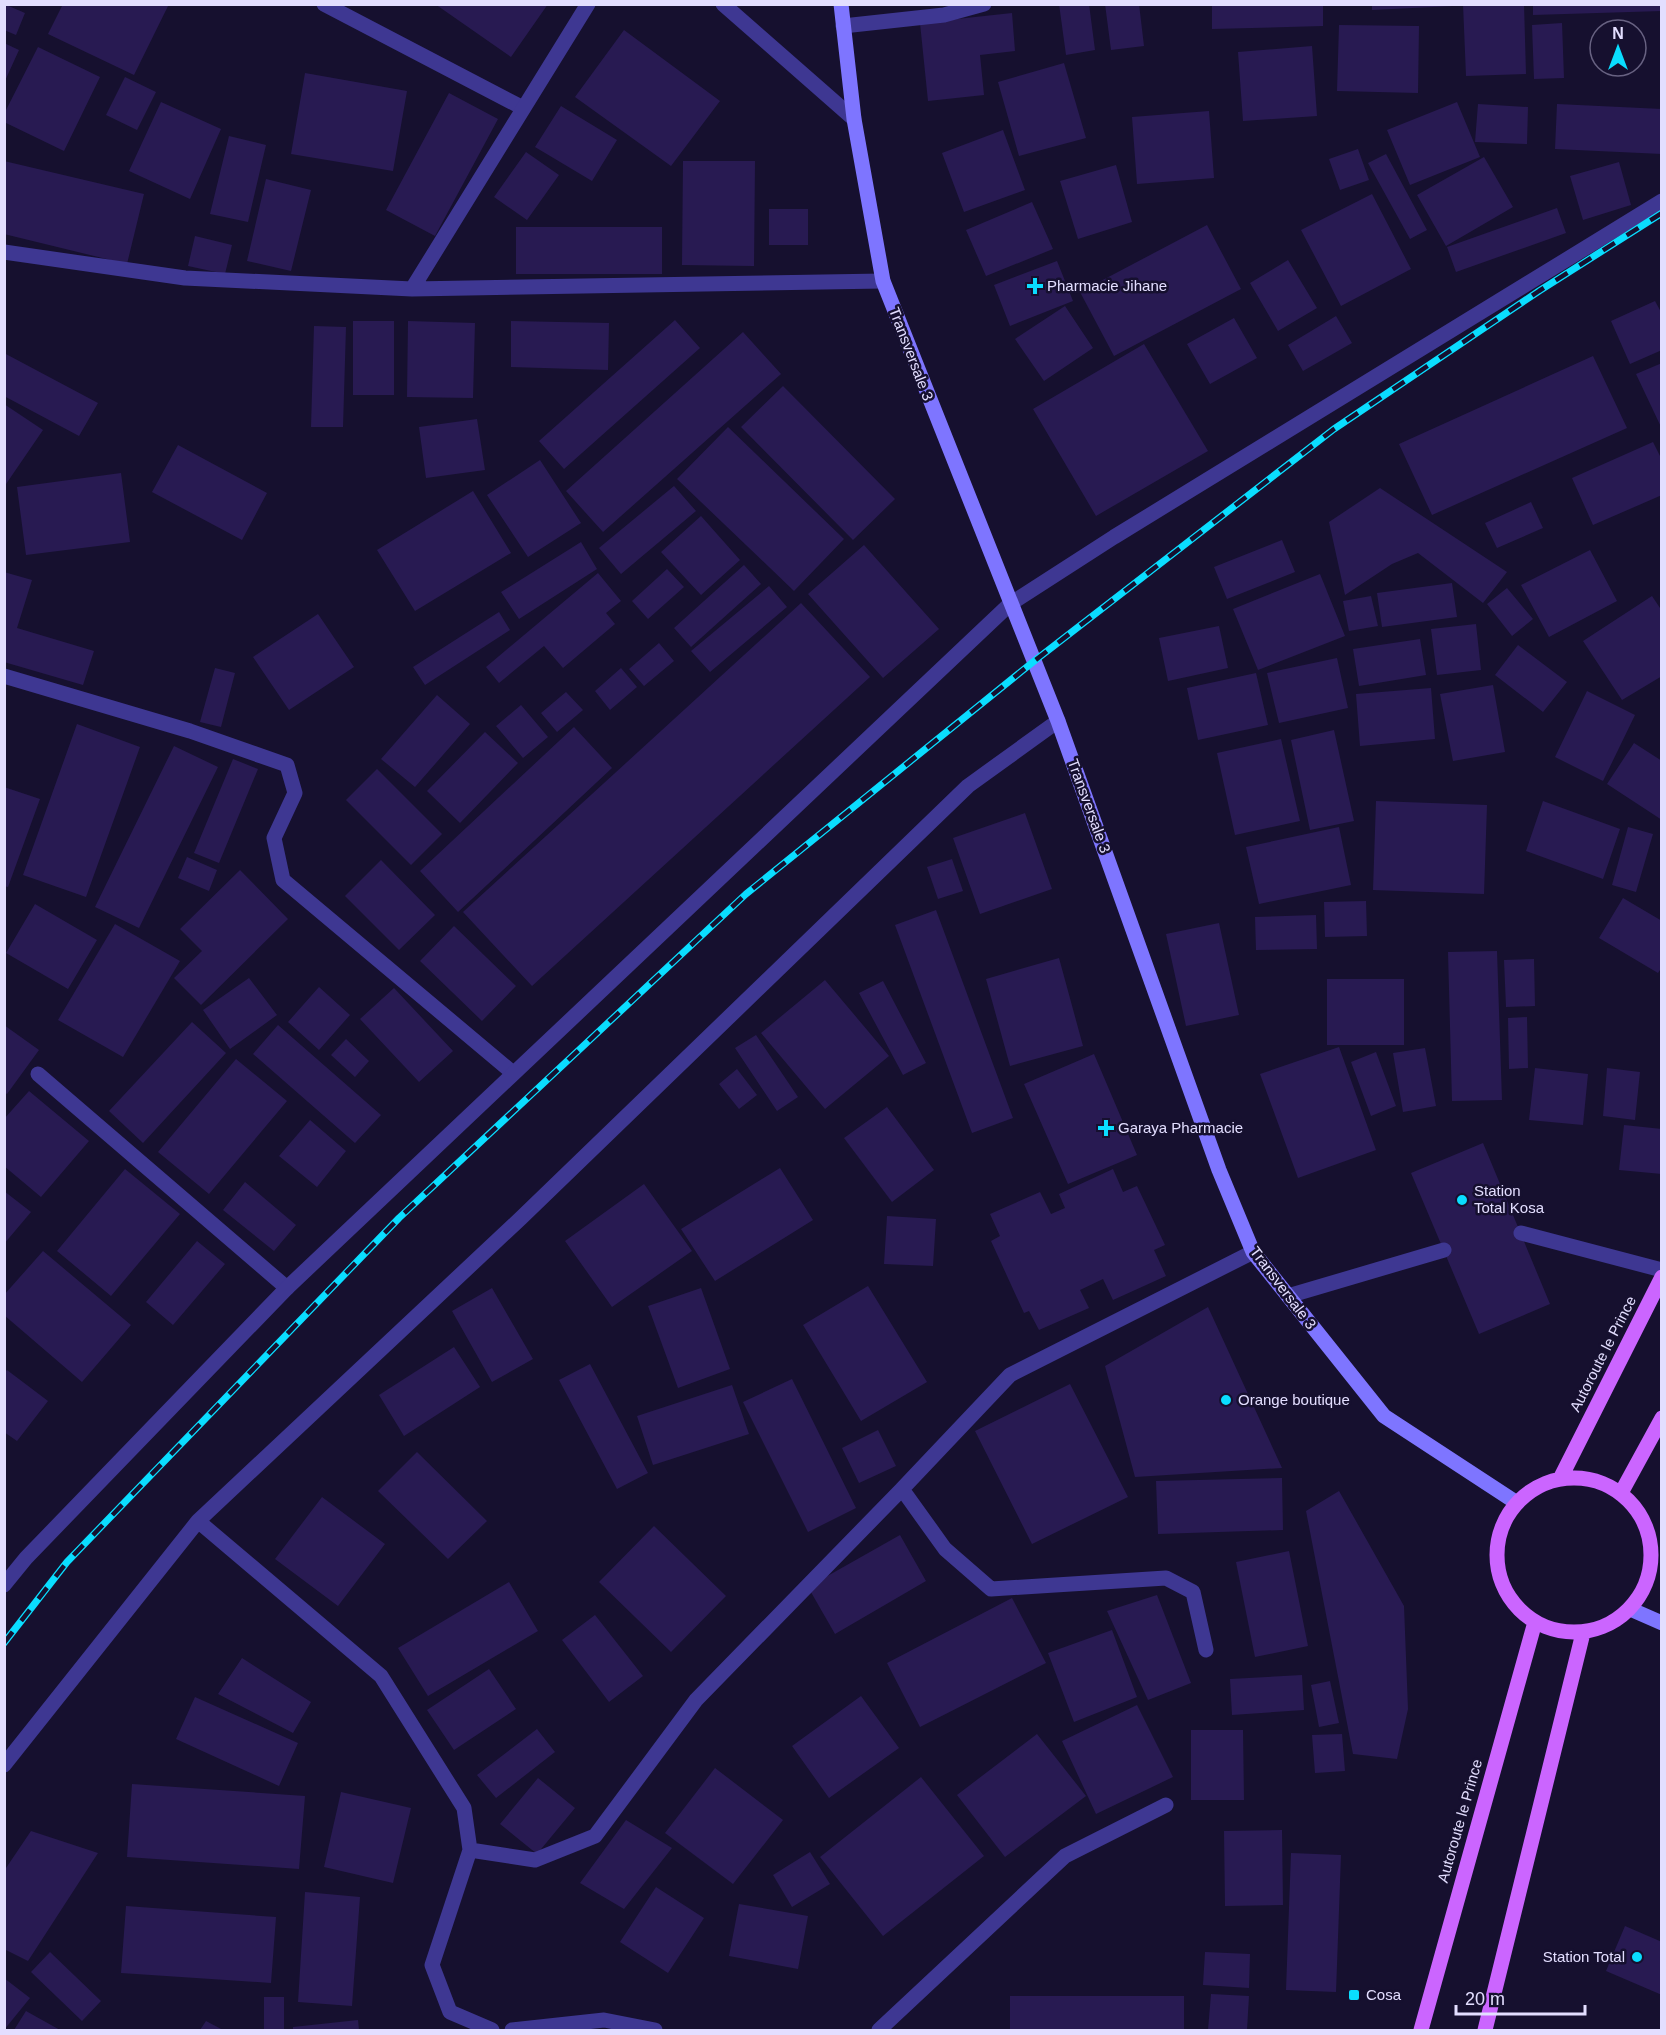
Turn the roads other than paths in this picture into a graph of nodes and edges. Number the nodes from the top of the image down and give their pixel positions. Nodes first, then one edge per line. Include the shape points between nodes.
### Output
1 (324, 4) edge
2 (588, 4) edge
3 (723, 4) edge
4 (841, 4) edge
5 (984, 4) edge
6 (843, 26) junction
7 (523, 108) junction
8 (854, 119) junction
9 (1662, 201) edge
10 (4, 252) edge
11 (883, 281) junction
12 (412, 289) junction
13 (1010, 604) junction
14 (4, 676) edge
15 (1058, 721) junction
16 (513, 1073) junction
17 (38, 1074) dead end
18 (1521, 1233) dead end
19 (1444, 1250) dead end
20 (1253, 1252) junction
21 (1662, 1270) edge
22 (1662, 1277) edge
23 (287, 1288) junction
24 (1288, 1296) junction
25 (1662, 1418) edge
26 (1560, 1479) junction
27 (902, 1489) junction
28 (1621, 1492) junction
29 (1517, 1503) junction
30 (198, 1521) junction
31 (4, 1585) edge
32 (1630, 1609) junction
33 (1535, 1622) junction
34 (1662, 1623) edge
35 (1583, 1633) junction
36 (1206, 1650) dead end
37 (4, 1765) edge
38 (1166, 1805) dead end
39 (470, 1850) junction
40 (492, 2031) edge
41 (512, 2031) edge
42 (655, 2031) edge
43 (879, 2031) edge
44 (1421, 2031) edge
45 (1485, 2031) edge

1 - 7 street
2 - 7 street
3 - 8 street
4 - 6 main road, Transversale 3
5 - 6 street via 944,15
6 - 8 main road, Transversale 3
7 - 12 street
8 - 11 main road, Transversale 3
9 - 13 street
10 - 12 street via 185,278
11 - 12 street
11 - 13 main road, Transversale 3
13 - 15 main road, Transversale 3
13 - 16 street
14 - 16 street via 189,731 287,765 295,793 274,838 283,880
15 - 20 main road, Transversale 3 via 1219,1170
15 - 30 street via 968,786 529,1210
16 - 23 street
17 - 23 street
18 - 21 street
19 - 24 street
20 - 24 main road, Transversale 3
20 - 27 street via 1010,1374
22 - 26 main road, Autoroute le Prince
23 - 31 street
24 - 29 main road, Transversale 3 via 1384,1416
25 - 28 main road
26 - 28 main road via 1581,1478
26 - 29 main road via 1536,1487
27 - 36 street via 945,1549 991,1589 1166,1578 1193,1592
27 - 39 street via 696,1700 595,1836 535,1860
28 - 32 main road via 1639,1512 1650,1536 1652,1562 1645,1588
29 - 33 main road via 1504,1521 1497,1544 1497,1567 1516,1608
30 - 37 street
30 - 39 street via 381,1676 464,1808
32 - 34 main road
32 - 35 main road via 1609,1625
33 - 35 main road via 1558,1631
33 - 44 main road, Autoroute le Prince
35 - 45 main road
38 - 43 street via 1065,1856
39 - 40 street via 432,1965 450,2012
41 - 42 street via 604,2020

